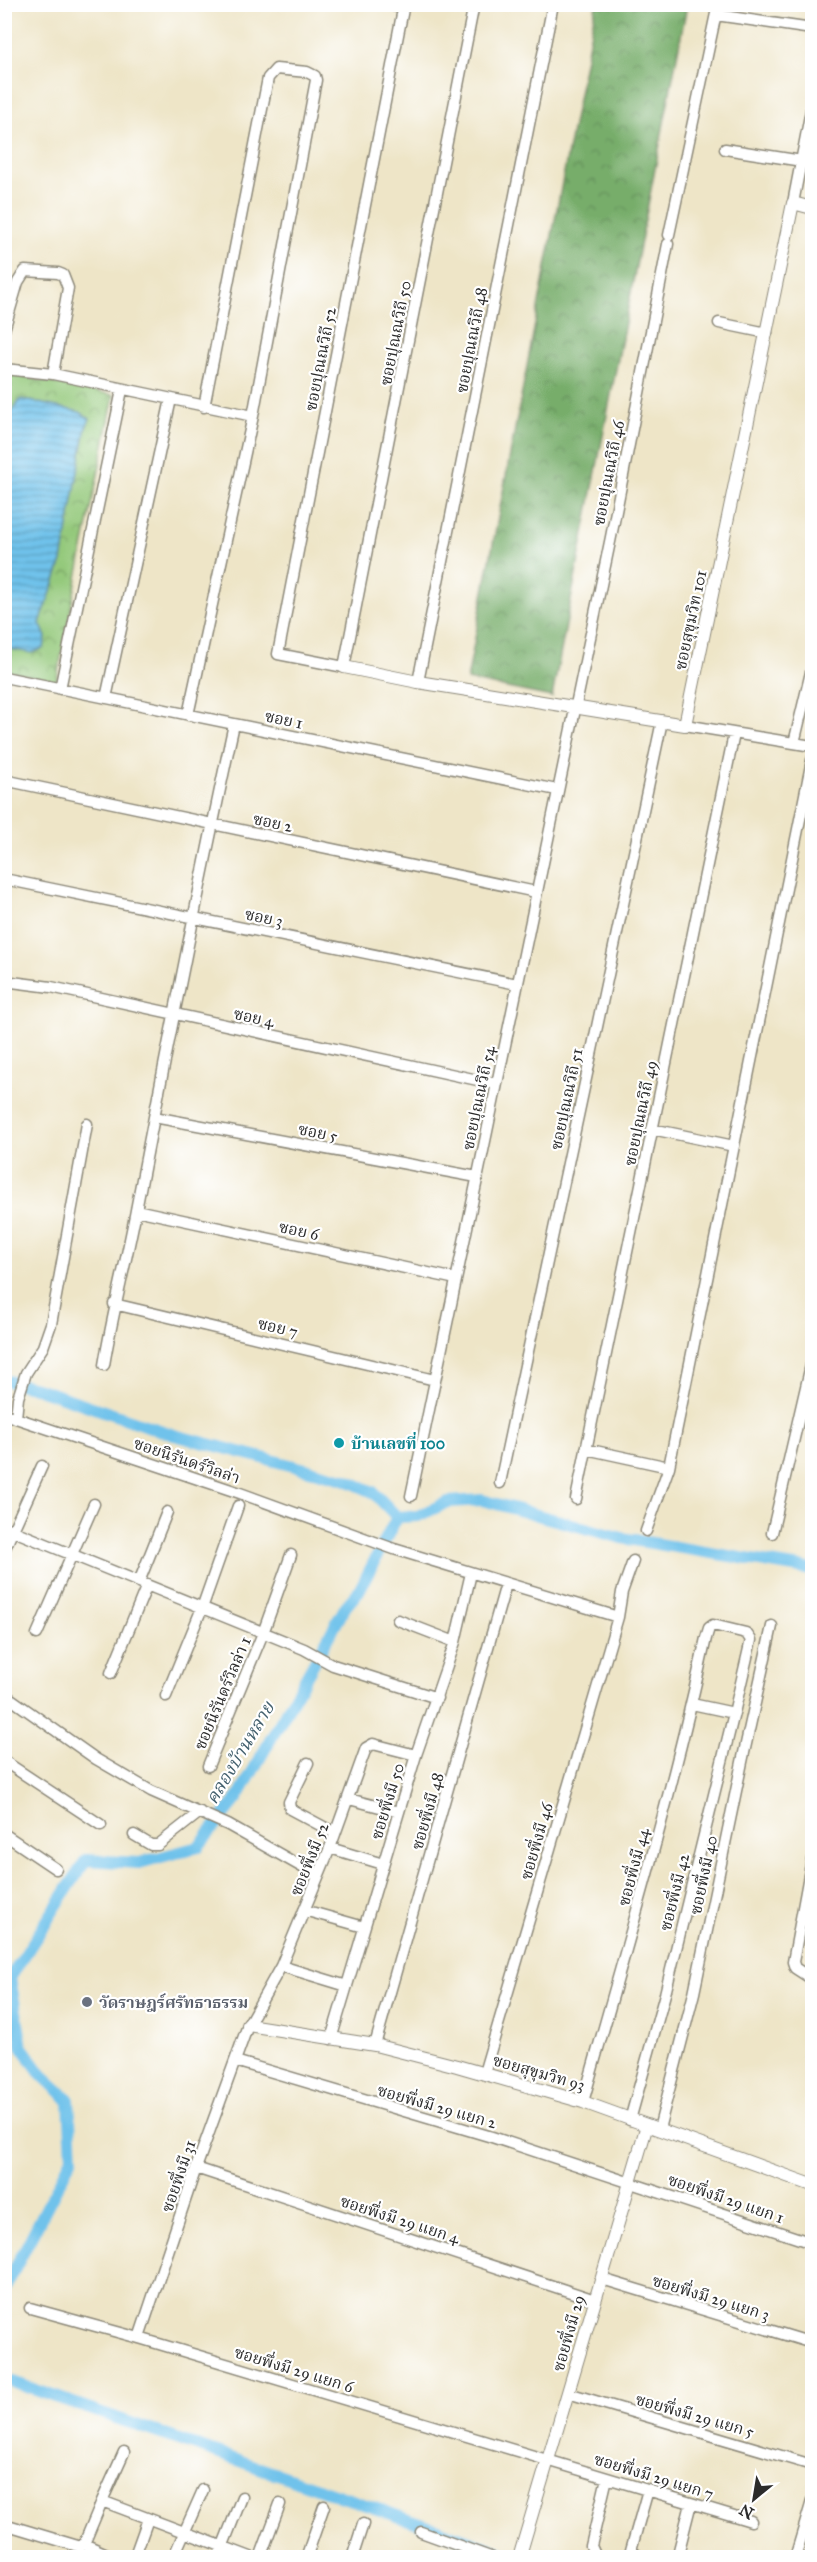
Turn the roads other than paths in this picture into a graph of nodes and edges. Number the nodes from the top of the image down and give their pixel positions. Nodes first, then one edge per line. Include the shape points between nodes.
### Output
1 (384, 4) edge
2 (474, 4) edge
3 (553, 4) edge
4 (404, 6) edge
5 (717, 10) edge
6 (813, 30) edge
7 (813, 105) edge
8 (725, 149) dead end
9 (802, 161) junction
10 (793, 202) junction
11 (813, 208) edge
12 (719, 322) dead end
13 (4, 330) edge
14 (766, 333) junction
15 (4, 369) edge
16 (53, 374) junction
17 (122, 390) junction
18 (171, 399) junction
19 (204, 406) junction
20 (253, 416) junction
21 (344, 667) junction
22 (813, 668) edge
23 (4, 678) edge
24 (418, 682) junction
25 (60, 689) junction
26 (106, 698) junction
27 (574, 706) junction
28 (188, 715) junction
29 (662, 721) junction
30 (234, 724) junction
31 (686, 725) junction
32 (734, 734) junction
33 (794, 743) junction
34 (813, 746) edge
35 (813, 760) edge
36 (4, 780) edge
37 (557, 790) junction
38 (212, 824) junction
39 (4, 879) edge
40 (536, 892) junction
41 (192, 917) junction
42 (4, 981) edge
43 (517, 984) junction
44 (173, 1015) junction
45 (496, 1084) junction
46 (154, 1117) junction
47 (87, 1124) dead end
48 (652, 1129) junction
49 (734, 1146) junction
50 (477, 1177) junction
51 (136, 1210) junction
52 (456, 1279) junction
53 (114, 1304) junction
54 (813, 1361) edge
55 (104, 1365) dead end
56 (435, 1380) junction
57 (4, 1414) edge
58 (16, 1418) junction
59 (586, 1449) junction
60 (42, 1466) dead end
61 (669, 1467) junction
62 (500, 1483) dead end
63 (411, 1496) dead end
64 (576, 1499) dead end
65 (94, 1504) dead end
66 (238, 1506) dead end
67 (167, 1512) dead end
68 (9, 1529) edge
69 (646, 1531) dead end
70 (772, 1533) dead end
71 (4, 1551) edge
72 (73, 1555) junction
73 (291, 1555) dead end
74 (633, 1561) dead end
75 (471, 1573) junction
76 (143, 1583) junction
77 (506, 1584) junction
78 (202, 1608) junction
79 (618, 1617) junction
80 (398, 1620) dead end
81 (772, 1626) dead end
82 (263, 1633) junction
83 (37, 1634) dead end
84 (706, 1638) joint
85 (455, 1642) junction
86 (111, 1673) dead end
87 (4, 1694) edge
88 (166, 1696) dead end
89 (437, 1698) junction
90 (692, 1704) junction
91 (734, 1713) junction
92 (416, 1755) junction
93 (4, 1761) edge
94 (308, 1763) dead end
95 (208, 1766) dead end
96 (348, 1799) junction
97 (200, 1812) junction
98 (399, 1812) junction
99 (101, 1825) dead end
100 (335, 1833) junction
101 (4, 1834) edge
102 (134, 1835) dead end
103 (330, 1848) junction
104 (813, 1859) edge
105 (383, 1864) junction
106 (56, 1869) dead end
107 (318, 1876) junction
108 (304, 1910) junction
109 (364, 1928) junction
110 (281, 1966) junction
111 (813, 1979) edge
112 (347, 1986) junction
113 (248, 2025) junction
114 (331, 2039) junction
115 (375, 2045) junction
116 (235, 2061) junction
117 (484, 2073) junction
118 (583, 2102) junction
119 (630, 2120) junction
120 (653, 2127) junction
121 (196, 2168) junction
122 (630, 2182) junction
123 (813, 2184) edge
124 (813, 2243) edge
125 (602, 2279) junction
126 (596, 2300) junction
127 (30, 2308) dead end
128 (140, 2338) junction
129 (813, 2343) edge
130 (568, 2393) junction
131 (124, 2452) dead end
132 (548, 2460) junction
133 (813, 2465) edge
134 (607, 2478) junction
135 (203, 2490) dead end
136 (648, 2490) junction
137 (242, 2498) dead end
138 (102, 2501) junction
139 (813, 2501) edge
140 (691, 2503) junction
141 (280, 2504) dead end
142 (324, 2506) dead end
143 (148, 2519) junction
144 (751, 2521) dead end
145 (363, 2524) dead end
146 (11, 2526) dead end
147 (185, 2532) junction
148 (421, 2532) dead end
149 (84, 2544) junction
150 (222, 2546) junction
151 (520, 2554) edge
152 (596, 2557) edge
153 (116, 2558) edge
154 (134, 2558) edge
155 (173, 2558) edge
156 (218, 2558) edge
157 (253, 2558) edge
158 (260, 2558) edge
159 (306, 2558) edge
160 (352, 2558) edge
161 (493, 2558) edge
162 (641, 2558) edge
163 (677, 2558) edge
164 (795, 2558) edge

1 - 4 street
2 - 21 street, ซอยปุณณวิถี 50
3 - 24 street, ซอยปุณณวิถี 48
4 - 21 street, ซอยปุณณวิถี 52 via 278,654
5 - 6 street
5 - 27 street, ซอยปุณณวิถี 46
7 - 9 street
8 - 9 street
9 - 10 street
10 - 11 street
10 - 14 street, ซอยสุขุมวิท 101
12 - 14 street
13 - 16 street via 18,282 26,271 58,273 68,283
14 - 31 street, ซอยสุขุมวิท 101
15 - 16 street
16 - 17 street
17 - 18 street
17 - 25 street
18 - 19 street
18 - 26 street
19 - 20 street
19 - 20 street via 268,78 276,69 307,72 316,80
20 - 28 street
21 - 24 street
22 - 33 street
23 - 25 street, ซอย 1
24 - 27 street
25 - 26 street, ซอย 1
26 - 28 street, ซอย 1
27 - 29 street
27 - 37 street, ซอยปุณณวิถี 54
28 - 30 street, ซอย 1
29 - 31 street
29 - 62 street, ซอยปุณณวิถี 51
30 - 37 street, ซอย 1
30 - 38 street
31 - 32 street
32 - 33 street
32 - 48 street, ซอยปุณณวิถี 49
33 - 34 street
35 - 49 street
36 - 38 street, ซอย 2
37 - 40 street, ซอยปุณณวิถี 54
38 - 40 street, ซอย 2
38 - 41 street
39 - 41 street, ซอย 3
40 - 43 street, ซอยปุณณวิถี 54
41 - 43 street, ซอย 3
41 - 44 street
42 - 44 street, ซอย 4 via 51,987
43 - 45 street, ซอยปุณณวิถี 54
44 - 45 street, ซอย 4
44 - 46 street
45 - 50 street, ซอยปุณณวิถี 54
46 - 50 street, ซอย 5
46 - 51 street
47 - 58 street via 51,1324 43,1347 26,1373
48 - 49 street
48 - 59 street, ซอยปุณณวิถี 49
49 - 61 street
50 - 52 street, ซอยปุณณวิถี 54
51 - 52 street, ซอย 6
51 - 53 street
52 - 56 street, ซอยปุณณวิถี 54
53 - 55 street
53 - 56 street, ซอย 7
54 - 70 street
56 - 63 street, ซอยปุณณวิถี 54
57 - 58 street, ซอยนิรันดร์วิลล่า
58 - 75 street, ซอยนิรันดร์วิลล่า
59 - 61 street
59 - 64 street, ซอยปุณณวิถี 49
60 - 68 street
61 - 69 street
65 - 72 street
66 - 78 street
67 - 76 street
68 - 71 street
68 - 72 street
72 - 76 street
72 - 83 street
73 - 82 street, ซอยนิรันดร์วิลล่า 1
74 - 79 street, ซอยพึ่งมี 46
75 - 77 street, ซอยนิรันดร์วิลล่า
75 - 85 street, ซอยพึ่งมี 50
76 - 78 street
76 - 86 street
77 - 79 street, ซอยนิรันดร์วิลล่า
77 - 115 street, ซอยพึ่งมี 48
78 - 82 street
78 - 88 street
79 - 117 street, ซอยพึ่งมี 46
80 - 85 street
81 - 120 street, ซอยพึ่งมี 40 via 694,1993
82 - 89 street via 333,1665
82 - 95 street, ซอยนิรันดร์วิลล่า 1
84 - 90 street, ซอยพึ่งมี 44
84 - 91 street, ซอยพึ่งมี 42 via 713,1625 750,1638
85 - 89 street, ซอยพึ่งมี 50
87 - 97 street via 96,1759 151,1791
89 - 92 street, ซอยพึ่งมี 50
90 - 91 street
90 - 118 street, ซอยพึ่งมี 44
91 - 119 street, ซอยพึ่งมี 42
92 - 96 street, ซอยพึ่งมี 52 via 369,1745
92 - 98 street, ซอยพึ่งมี 50
93 - 99 street
94 - 100 street via 289,1802 290,1809
96 - 98 street
96 - 100 street, ซอยพึ่งมี 52
97 - 102 street via 158,1845
97 - 107 street
98 - 105 street, ซอยพึ่งมี 50
100 - 103 street, ซอยพึ่งมี 52
101 - 106 street
103 - 105 street
103 - 107 street, ซอยพึ่งมี 52
104 - 111 street via 793,1962 795,1968
105 - 109 street, ซอยพึ่งมี 50
107 - 108 street, ซอยพึ่งมี 52
108 - 109 street
108 - 110 street, ซอยพึ่งมี 52
109 - 112 street, ซอยพึ่งมี 50
110 - 112 street
110 - 113 street, ซอยพึ่งมี 52
112 - 114 street, ซอยพึ่งมี 50
113 - 114 street, ซอยสุขุมวิท 93
113 - 116 street, ซอยพึ่งมี 31
114 - 115 street, ซอยสุขุมวิท 93
115 - 117 street, ซอยสุขุมวิท 93
116 - 121 street, ซอยพึ่งมี 31
116 - 122 street, ซอยพึ่งมี 29 แยก 2
117 - 118 street, ซอยสุขุมวิท 93
118 - 119 street, ซอยสุขุมวิท 93
119 - 120 street, ซอยสุขุมวิท 93
120 - 122 street, ซอยพึ่งมี 29
120 - 123 street, ซอยสุขุมวิท 93
121 - 126 street, ซอยพึ่งมี 29 แยก 4
121 - 128 street, ซอยพึ่งมี 31
122 - 124 street, ซอยพึ่งมี 29 แยก 1
122 - 125 street, ซอยพึ่งมี 29
125 - 126 street, ซอยพึ่งมี 29
125 - 129 street, ซอยพึ่งมี 29 แยก 3
126 - 130 street, ซอยพึ่งมี 29
127 - 128 street, ซอยพึ่งมี 29 แยก 6
128 - 132 street, ซอยพึ่งมี 29 แยก 6
130 - 132 street, ซอยพึ่งมี 29
130 - 133 street, ซอยพึ่งมี 29 แยก 5
131 - 138 street
132 - 134 street, ซอยพึ่งมี 29 แยก 7
132 - 151 street, ซอยพึ่งมี 29
134 - 136 street, ซอยพึ่งมี 29 แยก 7
134 - 152 street via 591,2546
135 - 147 street
136 - 140 street, ซอยพึ่งมี 29 แยก 7
136 - 162 street via 631,2550
137 - 150 street
138 - 143 street
138 - 149 street
139 - 164 street
140 - 144 street, ซอยพึ่งมี 29 แยก 7
140 - 163 street
141 - 158 street
142 - 159 street
143 - 147 street
143 - 154 street
145 - 160 street
146 - 149 street via 77,2547
147 - 150 street
147 - 155 street
148 - 161 street
149 - 153 street
150 - 156 street
150 - 157 street

